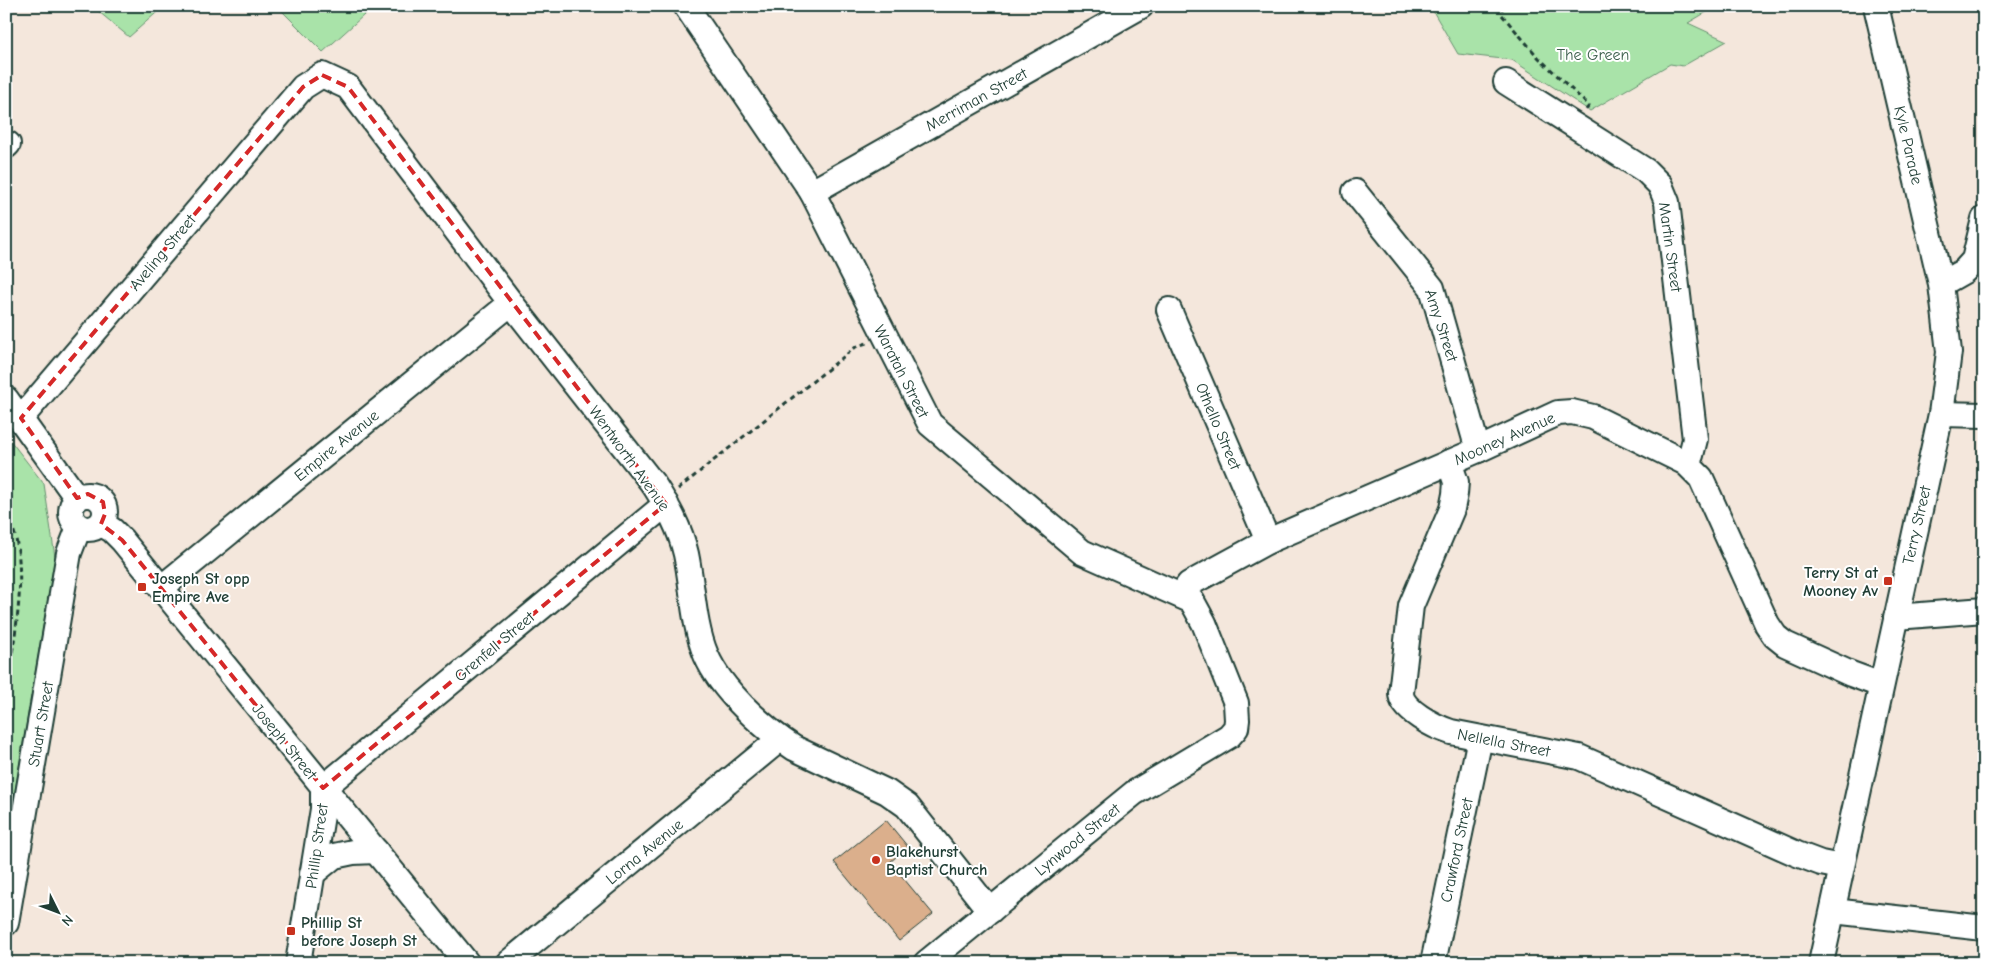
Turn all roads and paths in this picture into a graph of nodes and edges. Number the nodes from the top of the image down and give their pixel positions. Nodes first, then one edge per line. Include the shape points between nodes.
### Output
1 (686, 6) edge
2 (1141, 6) edge
3 (1502, 6) edge
4 (1876, 6) edge
5 (1506, 82) dead end
6 (303, 86) joint
7 (1576, 126) junction
8 (812, 192) junction
9 (1355, 192) dead end
10 (1984, 219) edge
11 (1941, 284) junction
12 (511, 303) junction
13 (1169, 310) dead end
14 (884, 336) junction
15 (6, 399) edge
16 (1941, 414) junction
17 (1984, 415) edge
18 (21, 418) junction
19 (1478, 450) junction
20 (1449, 462) junction
21 (1686, 463) junction
22 (666, 504) junction
23 (6, 515) edge
24 (90, 525) junction
25 (1268, 541) junction
26 (161, 588) junction
27 (1181, 596) junction
28 (1984, 610) edge
29 (1896, 617) junction
30 (6, 681) edge
31 (1882, 685) junction
32 (1236, 728) joint
33 (1480, 738) junction
34 (780, 739) junction
35 (323, 788) junction
36 (376, 851) junction
37 (1841, 867) junction
38 (312, 874) junction
39 (990, 911) junction
40 (1833, 911) junction
41 (6, 923) edge
42 (1984, 928) edge
43 (298, 963) edge
44 (467, 963) edge
45 (508, 963) edge
46 (926, 963) edge
47 (1433, 963) edge
48 (1821, 963) edge

1 - 8 street, Waratah Street
2 - 8 street, Merriman Street
3 - 7 path via 1502,15 1539,58 1589,106
4 - 11 street, Kyle Parade
5 - 7 street, Martin Street
6 - 12 street, Wentworth Avenue via 322,75 348,87
6 - 18 street, Aveling Street
7 - 21 street, Martin Street via 1646,171 1660,185 1667,202 1695,439
8 - 14 street, Waratah Street
9 - 19 street, Amy Street via 1432,288
10 - 11 street via 1974,260 1964,271
11 - 16 street, Terry Street via 1949,352
12 - 22 street, Wentworth Avenue
12 - 26 street, Empire Avenue
13 - 25 street, Othello Street
14 - 22 path via 857,346 674,492
14 - 27 street, Waratah Street via 934,429 1082,552
15 - 18 street
16 - 17 street
16 - 29 street, Terry Street
18 - 24 street via 77,498 72,518
19 - 20 street, Mooney Avenue
19 - 21 street, Mooney Avenue via 1558,413 1572,412 1593,417
20 - 25 street, Mooney Avenue
20 - 33 street, Nellella Street via 1456,482 1455,494 1411,606 1401,698 1415,713 1443,729
21 - 31 street, Mooney Avenue via 1705,485 1775,636 1785,644 1850,674
22 - 34 street, Wentworth Avenue via 686,554 707,656 733,694
22 - 35 street, Grenfell Street
23 - 30 path via 12,523 20,566 14,649
24 - 26 street, Joseph Street via 112,530
24 - 41 street, Stuart Street via 69,553
25 - 27 street, Mooney Avenue via 1188,584
26 - 35 street, Joseph Street
27 - 32 street, Waratah Street via 1192,601 1204,623 1236,703
28 - 29 street
29 - 31 street, Terry Street
31 - 37 street, Terry Street
32 - 39 street, Lynwood Street via 1224,739 1134,793
33 - 37 street, Nellella Street via 1579,757 1797,854
33 - 47 street, Crawford Street
34 - 39 street, Wentworth Avenue via 887,792 907,806
34 - 45 street, Lorna Avenue
35 - 36 street, Joseph Street
35 - 38 street, Phillip Street via 323,809
36 - 38 street via 334,856
36 - 44 street, Joseph Street
37 - 40 street, Terry Street
38 - 43 street, Phillip Street
39 - 46 street, Lynwood Street
40 - 42 street
40 - 48 street, Terry Street

